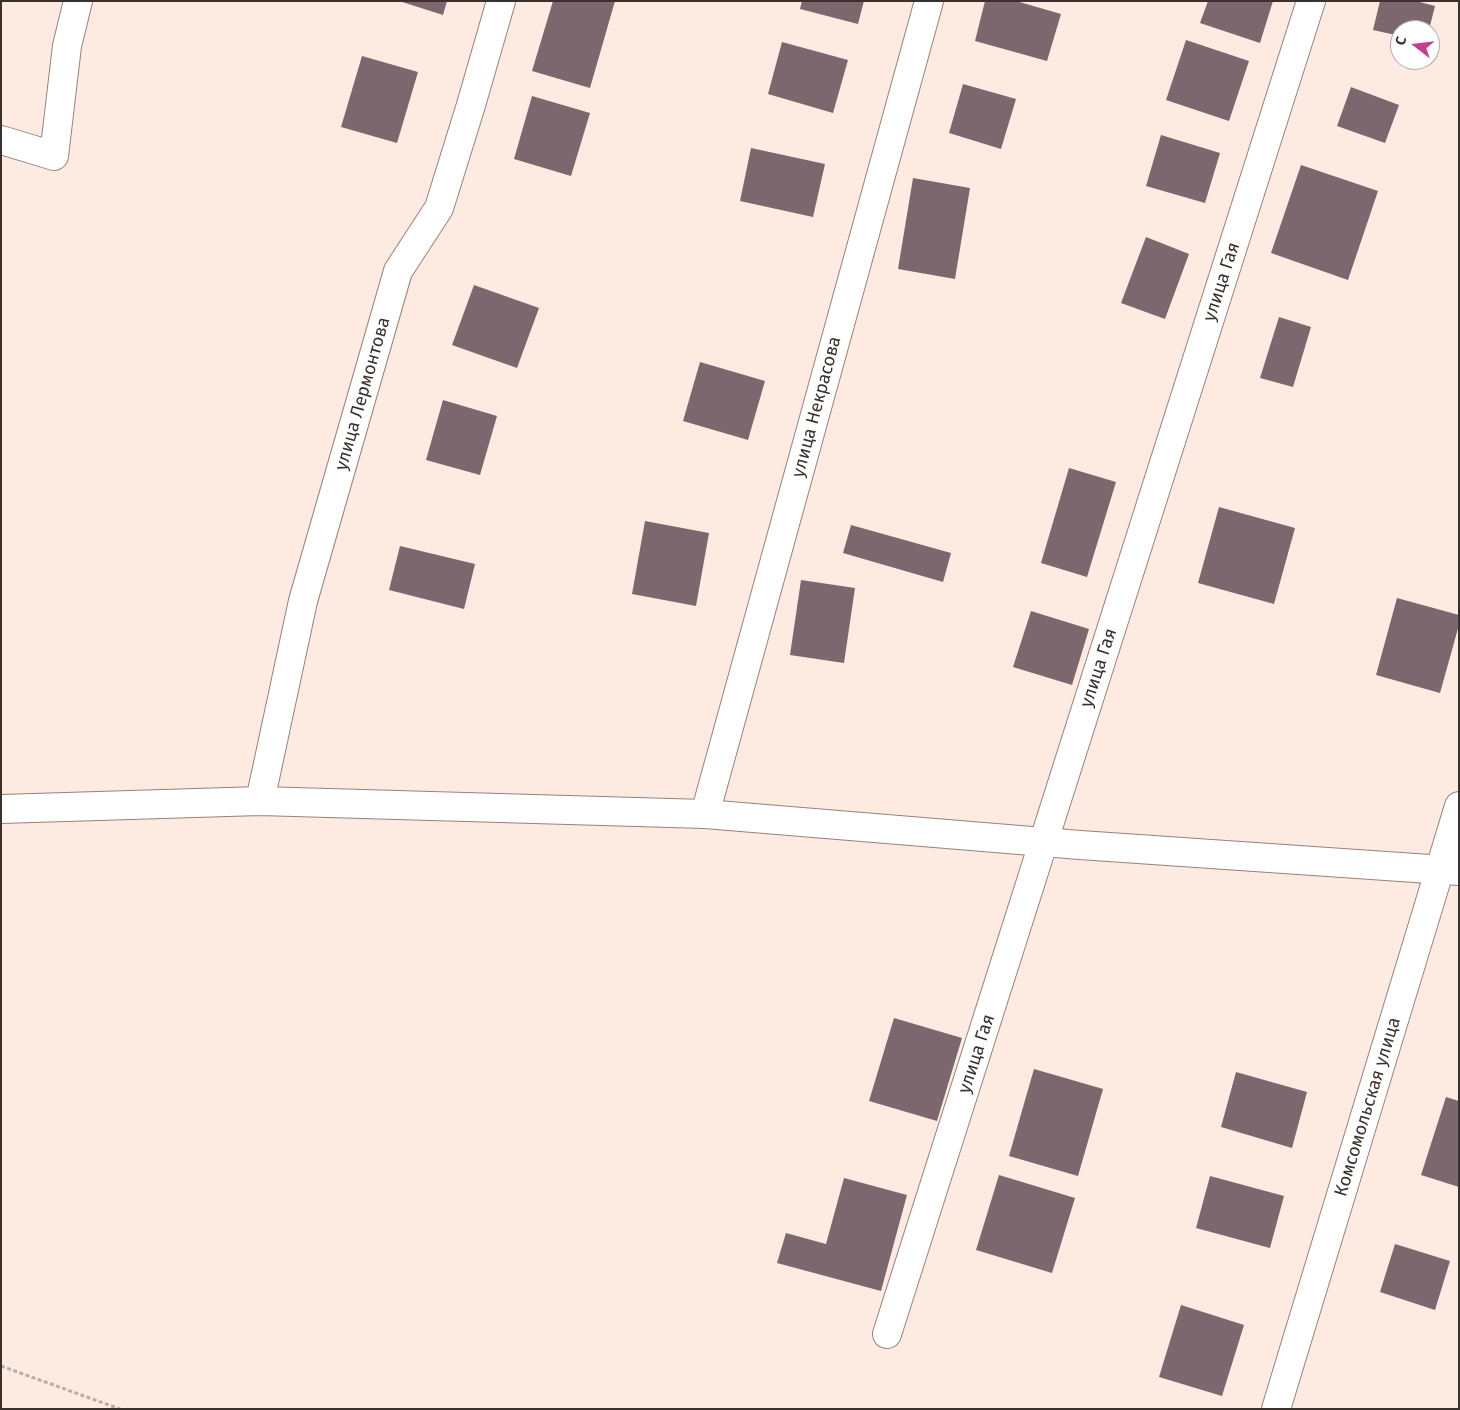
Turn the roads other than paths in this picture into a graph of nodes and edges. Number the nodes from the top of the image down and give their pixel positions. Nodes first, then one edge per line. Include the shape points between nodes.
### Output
1 (78, 1) edge
2 (501, 1) edge
3 (929, 1) edge
4 (1311, 1) edge
5 (1, 140) edge
6 (260, 801) junction
7 (1459, 806) edge
8 (1, 809) edge
9 (706, 814) junction
10 (1044, 842) junction
11 (1449, 870) edge
12 (888, 1334) dead end
13 (1276, 1409) edge

1 - 5 street via 67,46 54,156
2 - 6 street, улица Лермонтова via 439,208 398,271 303,602
3 - 9 street, улица Некрасова
4 - 10 street, улица Гая
6 - 8 street
6 - 9 street
7 - 11 street, Комсомольская улица
9 - 10 street
10 - 11 street
10 - 12 street, улица Гая
11 - 13 street, Комсомольская улица

